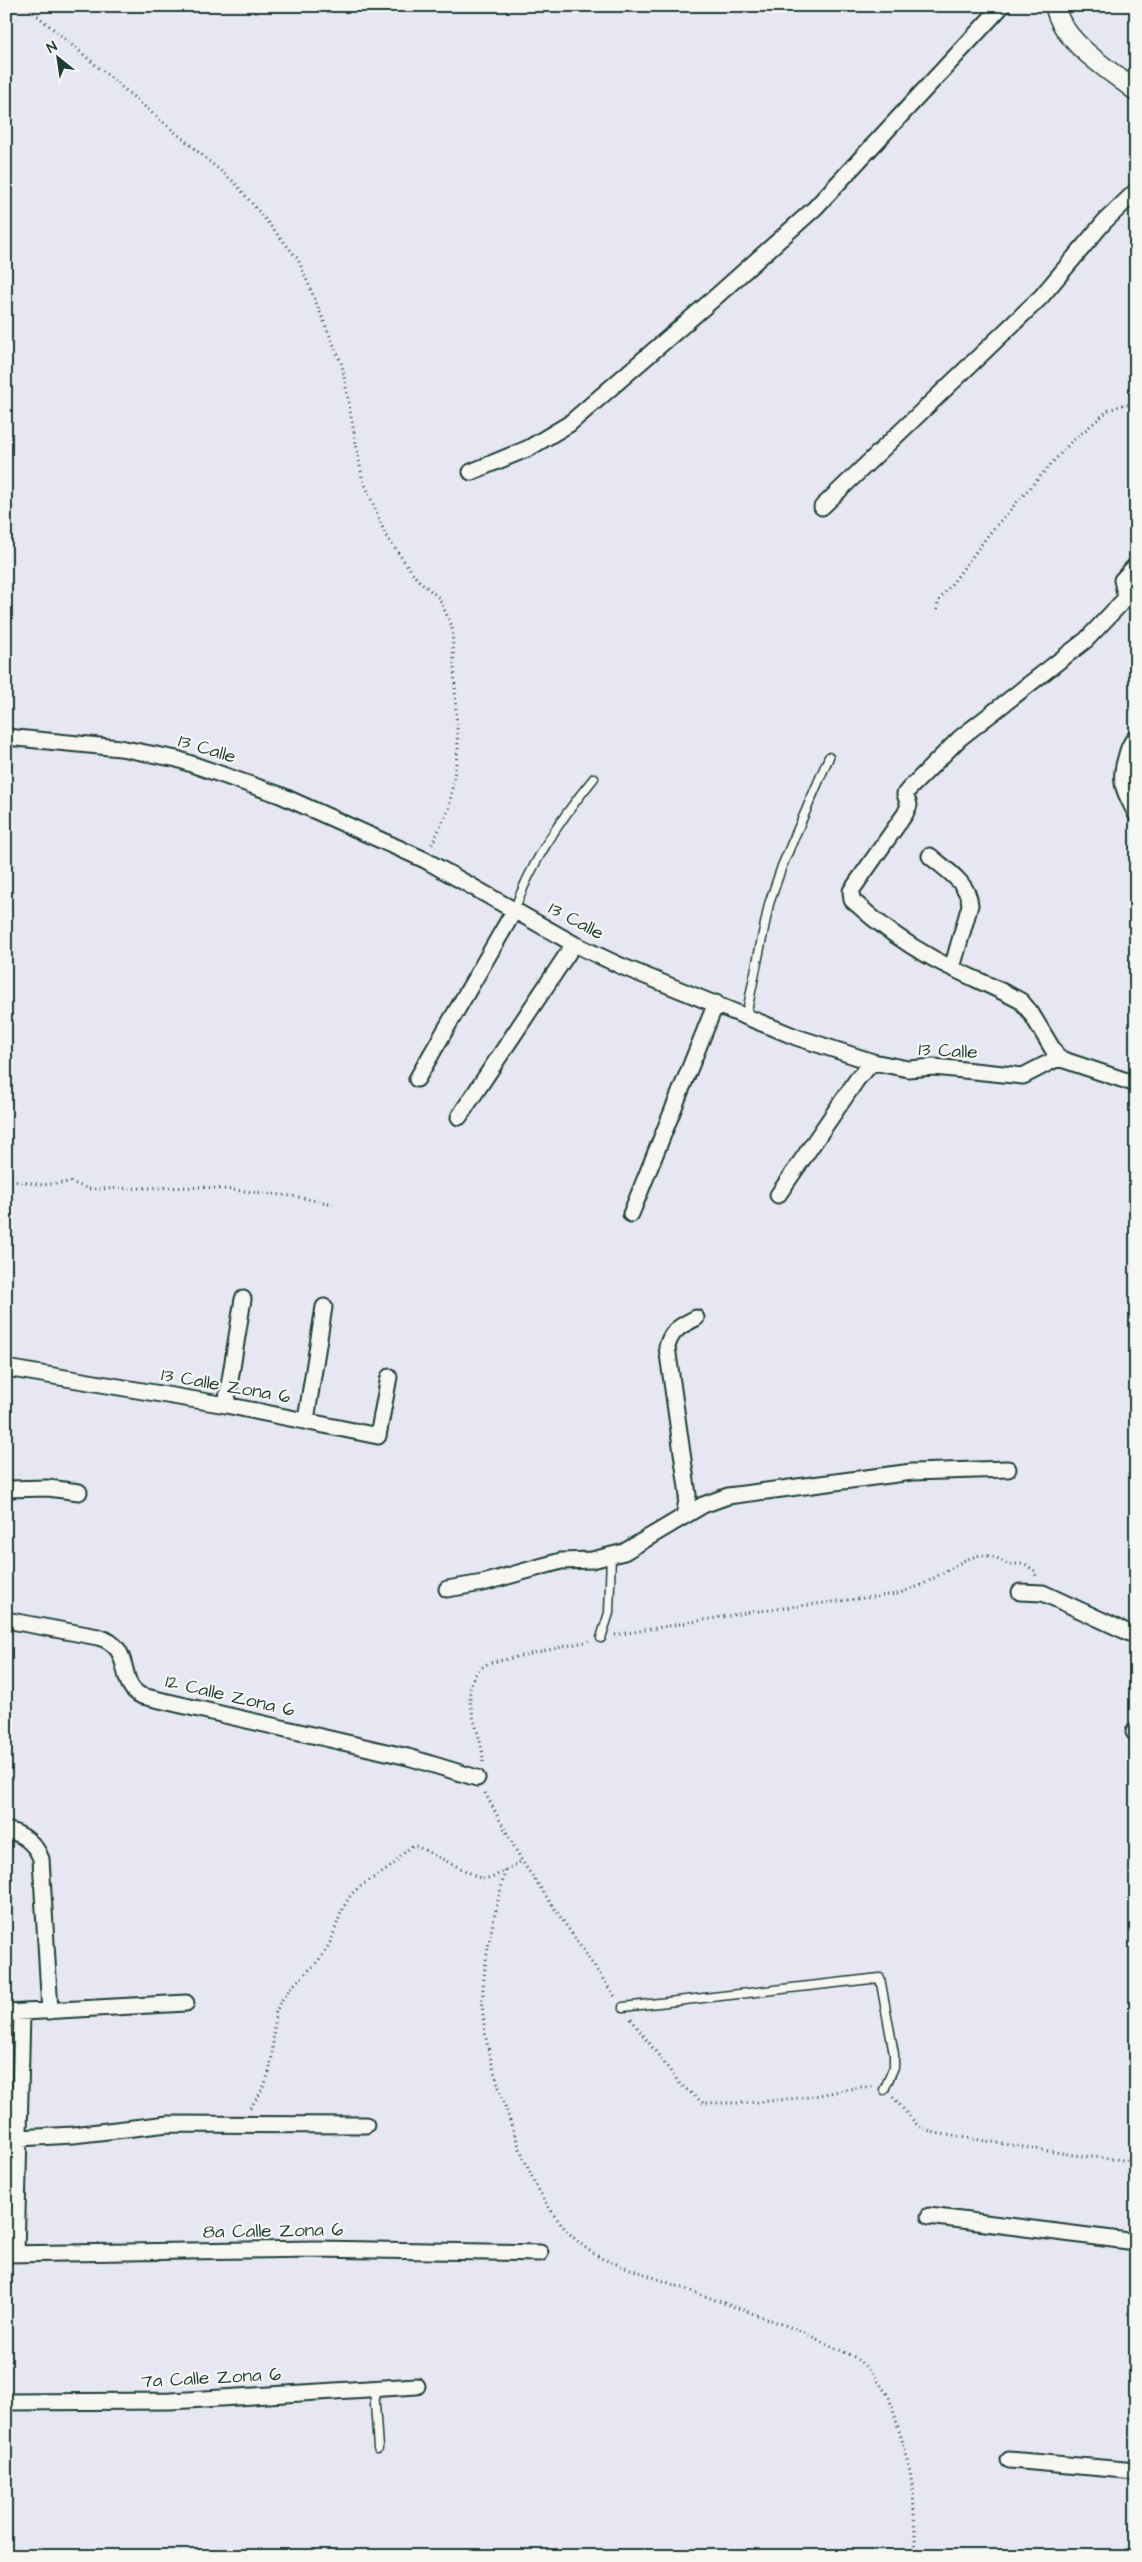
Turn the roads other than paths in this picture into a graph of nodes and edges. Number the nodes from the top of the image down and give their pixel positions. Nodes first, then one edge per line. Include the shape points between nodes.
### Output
1 (1002, 6) edge
2 (1055, 6) edge
3 (1136, 91) edge
4 (1136, 191) edge
5 (471, 472) dead end
6 (822, 507) dead end
7 (1136, 565) edge
8 (6, 737) edge
9 (1136, 737) edge
10 (830, 757) dead end
11 (594, 778) dead end
12 (1136, 814) edge
13 (930, 856) dead end
14 (514, 911) junction
15 (574, 944) junction
16 (952, 968) junction
17 (716, 1003) junction
18 (746, 1016) junction
19 (1058, 1058) junction
20 (873, 1062) junction
21 (417, 1079) dead end
22 (1136, 1084) edge
23 (459, 1118) dead end
24 (778, 1195) dead end
25 (631, 1214) dead end
26 (243, 1299) dead end
27 (324, 1307) dead end
28 (696, 1318) dead end
29 (6, 1368) edge
30 (389, 1377) dead end
31 (226, 1405) junction
32 (306, 1420) junction
33 (1008, 1469) dead end
34 (6, 1489) edge
35 (79, 1492) dead end
36 (684, 1516) junction
37 (611, 1555) junction
38 (446, 1589) dead end
39 (1020, 1592) road end
40 (6, 1620) edge
41 (1136, 1636) edge
42 (601, 1638) road end
43 (477, 1778) road end
44 (6, 1830) edge
45 (186, 2003) dead end
46 (623, 2007) road end
47 (50, 2011) junction
48 (6, 2013) edge
49 (22, 2013) junction
50 (884, 2090) road end
51 (366, 2125) dead end
52 (19, 2138) junction
53 (929, 2216) dead end
54 (1136, 2242) edge
55 (540, 2253) dead end
56 (11, 2254) edge
57 (417, 2386) dead end
58 (374, 2389) junction
59 (6, 2402) edge
60 (378, 2448) dead end
61 (1008, 2460) dead end
62 (1136, 2471) edge

1 - 5 street via 814,208 711,302 569,424 530,448
2 - 3 street via 1061,25 1070,38
4 - 6 street via 1104,222 1041,297
7 - 16 street via 1122,580 1126,598 1086,640 960,738 909,789 905,794 909,806 905,814 851,891 852,900 875,920
8 - 14 street, 13 Calle via 120,748 177,759 280,795 425,860
9 - 12 street via 1131,742 1120,776
10 - 18 lane via 785,858 769,904
11 - 14 lane via 560,822 533,866
13 - 16 street via 970,895
14 - 15 street, 13 Calle
14 - 21 street
15 - 17 street, 13 Calle via 666,986
15 - 23 street
16 - 19 street via 1021,1001
17 - 18 street, 13 Calle
17 - 25 street
18 - 20 street, 13 Calle via 796,1037
19 - 20 street, 13 Calle via 1023,1076 934,1067 908,1069
19 - 22 street
20 - 24 street via 858,1078
26 - 31 street
27 - 32 street
28 - 36 street via 675,1330 667,1346 688,1495
29 - 31 street, 13 Calle Zona 6
30 - 32 street, 13 Calle Zona 6 via 378,1436
31 - 32 street, 13 Calle Zona 6
33 - 36 street via 912,1472 728,1496 703,1504
34 - 35 street via 48,1488
36 - 37 street via 624,1552
37 - 38 street via 592,1560 561,1561
37 - 42 lane via 609,1613
39 - 41 street via 1043,1593
40 - 43 street, 12 Calle Zona 6 via 110,1641 122,1656 130,1685 142,1696 408,1757
44 - 47 street via 27,1840 39,1852 41,1859
45 - 47 street
46 - 50 lane via 880,1978 894,2054 894,2067
47 - 49 street
48 - 49 street
49 - 52 street
51 - 52 street via 168,2124 73,2136
52 - 56 street
53 - 54 street
55 - 56 street, 8a Calle Zona 6 via 316,2249
57 - 58 street, 7a Calle Zona 6
58 - 59 street, 7a Calle Zona 6 via 171,2401
58 - 60 lane
61 - 62 street

